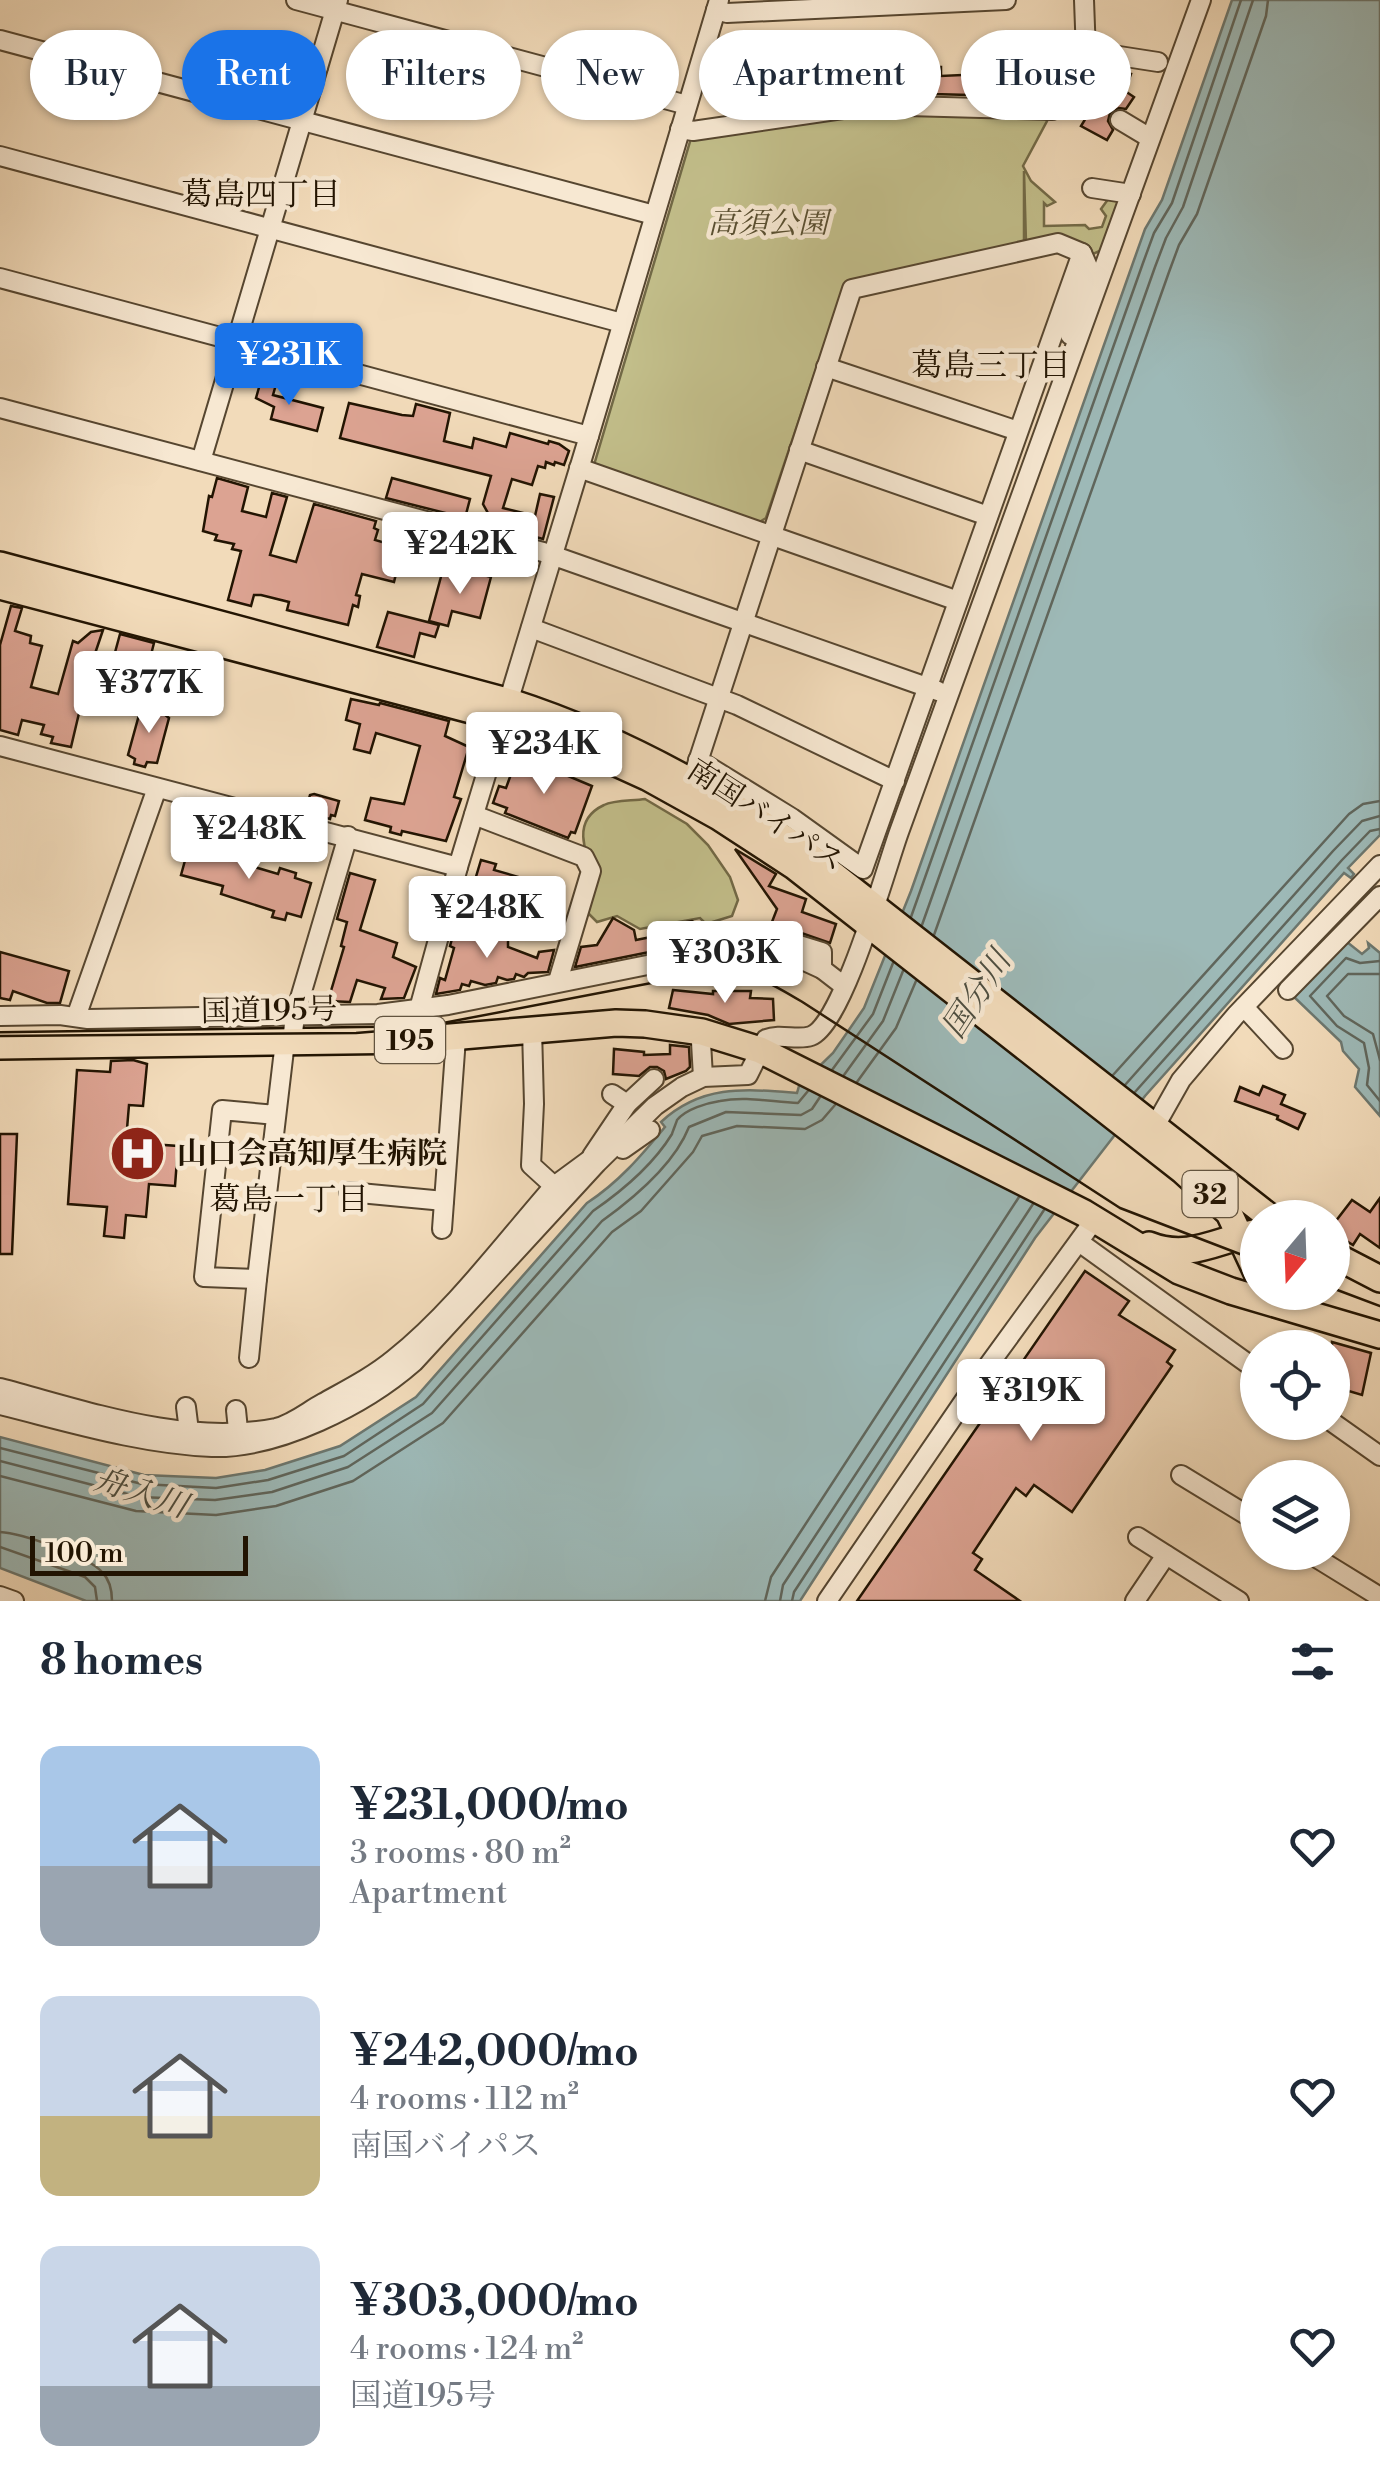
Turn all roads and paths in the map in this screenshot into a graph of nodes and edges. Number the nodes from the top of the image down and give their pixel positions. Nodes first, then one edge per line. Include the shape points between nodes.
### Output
1 (296, 0) edge
2 (1006, 0) edge
3 (1084, 0) edge
4 (1201, 0) edge
5 (337, 5) edge
6 (718, 5) edge
7 (1085, 30) edge
8 (0, 40) edge
9 (326, 41) edge
10 (1131, 58) edge
11 (1158, 62) dead end
12 (182, 88) edge
13 (687, 105) junction
14 (961, 108) edge
15 (302, 120) joint
16 (1120, 120) dead end
17 (680, 129) junction
18 (1150, 138) junction
19 (0, 156) edge
20 (1092, 188) dead end
21 (1132, 194) junction
22 (654, 215) junction
23 (270, 228) junction
24 (1082, 253) junction
25 (0, 278) edge
26 (622, 323) junction
27 (236, 339) junction
28 (1073, 356) junction
29 (826, 367) junction
30 (0, 408) edge
31 (1018, 430) junction
32 (589, 436) junction
33 (799, 450) junction
34 (200, 461) junction
35 (579, 468) junction
36 (988, 516) junction
37 (770, 535) junction
38 (553, 555) junction
39 (0, 564) edge
40 (990, 584) junction
41 (0, 586) edge
42 (958, 601) junction
43 (743, 622) junction
44 (531, 628) junction
45 (933, 690) junction
46 (718, 699) junction
47 (507, 710) junction
48 (0, 746) edge
49 (923, 766) junction
50 (695, 770) junction
51 (895, 781) junction
52 (157, 788) junction
53 (474, 815) junction
54 (348, 836) junction
55 (1380, 865) edge
56 (458, 867) junction
57 (1380, 896) edge
58 (875, 918) junction
59 (558, 981) junction
60 (844, 986) junction
61 (1288, 990) dead end
62 (1244, 1007) junction
63 (419, 1008) junction
64 (356, 1014) junction
65 (295, 1015) junction
66 (0, 1016) edge
67 (20, 1016) junction
68 (76, 1017) junction
69 (532, 1029) junction
70 (456, 1038) junction
71 (288, 1042) junction
72 (356, 1042) junction
73 (701, 1042) dead end
74 (10, 1046) edge
75 (1284, 1048) dead end
76 (760, 1050) junction
77 (703, 1077) junction
78 (654, 1079) dead end
79 (276, 1115) junction
80 (1146, 1127) junction
81 (650, 1130) dead end
82 (589, 1168) junction
83 (554, 1186) junction
84 (349, 1192) dead end
85 (1246, 1200) edge
86 (444, 1201) junction
87 (1089, 1216) junction
88 (1240, 1224) edge
89 (442, 1229) dead end
90 (1240, 1237) edge
91 (1079, 1242) junction
92 (1350, 1263) edge
93 (257, 1279) junction
94 (1380, 1279) edge
95 (1333, 1310) edge
96 (1380, 1327) edge
97 (1380, 1336) edge
98 (250, 1358) dead end
99 (1240, 1359) edge
100 (0, 1388) edge
101 (0, 1405) edge
102 (186, 1406) dead end
103 (236, 1410) dead end
104 (287, 1428) junction
105 (238, 1430) junction
106 (189, 1431) junction
107 (1350, 1435) edge
108 (1380, 1456) edge
109 (1181, 1475) dead end
110 (1240, 1511) edge
111 (1138, 1537) dead end
112 (1166, 1554) junction
113 (1337, 1570) edge
114 (0, 1596) edge
115 (1380, 1597) edge
116 (14, 1601) edge
117 (827, 1601) edge
118 (1136, 1601) edge
119 (1239, 1601) edge

1 - 5 street
2 - 6 street via 727,13
3 - 7 street
4 - 18 street
5 - 9 street
5 - 13 street
6 - 13 street
8 - 12 street
10 - 11 street
13 - 17 street
14 - 17 street via 870,105
15 - 22 street
15 - 23 street
16 - 18 street
17 - 22 street
18 - 21 street
19 - 23 street
20 - 21 street
21 - 28 street
22 - 26 street
23 - 26 street
23 - 27 street
24 - 28 street via 1089,269 1066,346
24 - 29 street via 1058,243 852,289
24 - 31 street
25 - 27 street
26 - 32 street
27 - 32 street
27 - 34 street
28 - 40 street
29 - 31 street
29 - 33 street
30 - 34 street
31 - 36 street
32 - 35 street
33 - 36 street
33 - 37 street
34 - 38 street
35 - 37 street
35 - 38 street
36 - 42 street
37 - 42 street
37 - 43 street
38 - 43 street
38 - 44 street
39 - 47 highway, 南国バイパス / 32
40 - 45 street
40 - 49 street
41 - 47 highway, 南国バイパス / 32
42 - 45 street
43 - 45 street
43 - 46 street
44 - 46 street
44 - 47 street
45 - 49 street via 918,757
45 - 51 street
46 - 50 street
46 - 51 street
47 - 50 highway, 南国バイパス / 32 via 590,730
47 - 53 street
47 - 58 highway, 南国バイパス / 32 via 686,797
48 - 52 street
49 - 58 street
50 - 51 street via 792,818 863,869
50 - 58 highway, 南国バイパス / 32 via 803,851
52 - 54 street
52 - 68 street
53 - 56 street
53 - 59 street via 584,858 591,871
54 - 56 street
54 - 65 street
55 - 62 street
56 - 63 street
57 - 61 street
58 - 60 street
58 - 80 highway, 南国バイパス / 32
59 - 60 street via 726,947 757,947 822,969
59 - 63 street
60 - 76 street via 816,1033 766,1039
62 - 75 street
62 - 80 street
63 - 64 street
64 - 65 street
64 - 72 street
65 - 68 street
65 - 71 street
66 - 67 street
67 - 68 street
67 - 74 street
69 - 70 highway, 国道195号 / 195
69 - 76 highway, 国道195号 / 195 via 645,1024
69 - 83 street via 531,1165
70 - 72 highway, 国道195号 / 195
70 - 86 street via 456,1151
71 - 72 highway, 国道195号 / 195
71 - 74 highway, 国道195号 / 195
71 - 79 street
73 - 77 street
76 - 77 street via 748,1075
76 - 87 highway, 国道195号 / 195
77 - 82 street via 656,1106
78 - 82 street via 619,1099
79 - 93 street
79 - 93 street via 222,1110 204,1277
80 - 85 highway, 南国バイパス / 32
80 - 88 highway, 南国バイパス / 32
81 - 82 street via 600,1173
82 - 83 street
82 - 104 street via 391,1382 340,1412
83 - 104 street via 396,1358
84 - 86 street
86 - 89 street
87 - 90 highway, 国道195号 / 195 via 1170,1251
87 - 91 street
87 - 97 highway, 国道195号 / 195 via 1196,1278
91 - 99 street
91 - 117 street
92 - 94 highway
93 - 98 street
95 - 96 highway
100 - 106 street via 72,1398 147,1425
101 - 104 street via 134,1437 213,1447 258,1442
102 - 106 street
103 - 105 street
104 - 105 street
105 - 106 street
107 - 108 street
109 - 110 street
111 - 112 street
112 - 118 street
112 - 119 street
113 - 115 street
114 - 116 street

